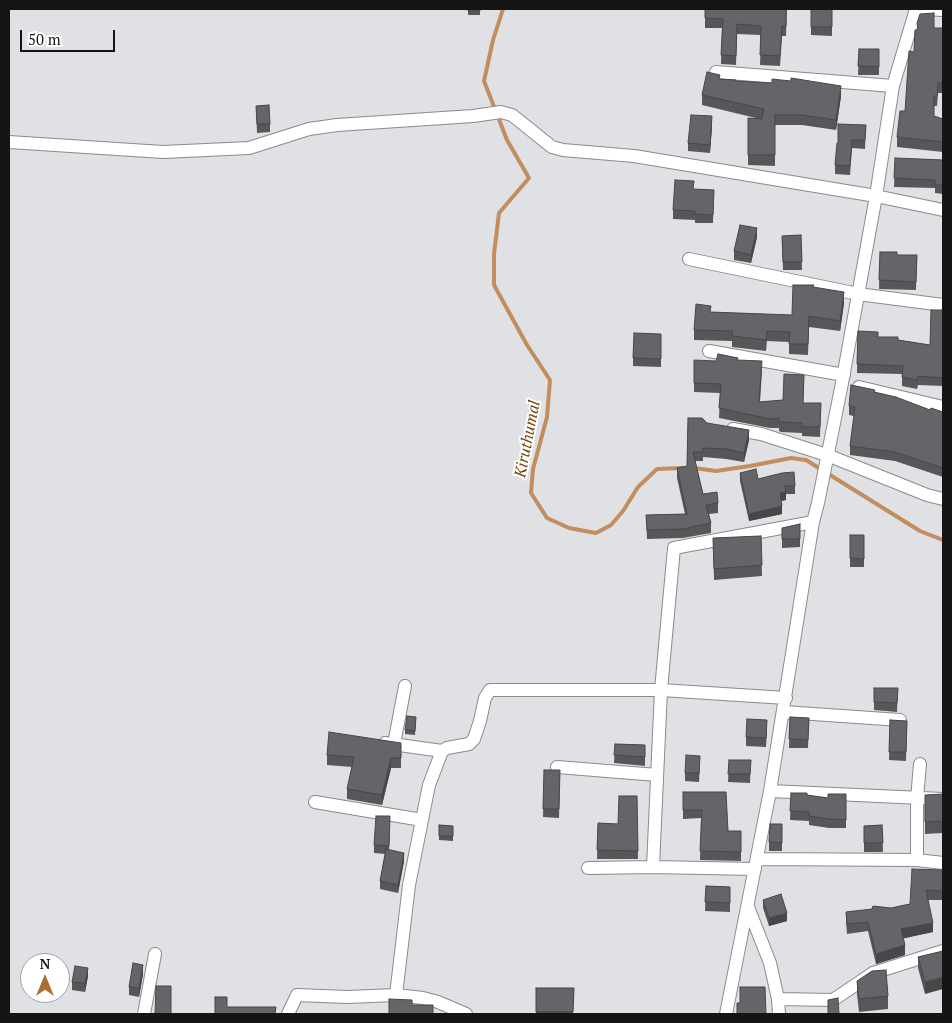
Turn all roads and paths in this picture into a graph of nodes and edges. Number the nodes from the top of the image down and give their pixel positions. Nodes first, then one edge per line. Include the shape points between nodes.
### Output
1 (916, 9) edge
2 (923, 9) edge
3 (943, 10) edge
4 (716, 72) edge
5 (893, 86) junction
6 (9, 142) edge
7 (876, 196) junction
8 (943, 210) edge
9 (689, 259) dead end
10 (858, 294) junction
11 (943, 304) edge
12 (708, 351) dead end
13 (843, 379) junction
14 (943, 408) edge
15 (717, 426) edge
16 (826, 461) junction
17 (943, 499) edge
18 (813, 522) junction
19 (405, 686) dead end
20 (661, 690) junction
21 (786, 698) junction
22 (784, 712) junction
23 (900, 720) edge
24 (375, 741) edge
25 (394, 744) junction
26 (442, 751) junction
27 (920, 764) dead end
28 (557, 768) edge
29 (657, 775) junction
30 (770, 791) junction
31 (917, 799) junction
32 (943, 799) edge
33 (315, 802) dead end
34 (422, 820) junction
35 (917, 860) junction
36 (943, 863) edge
37 (756, 864) junction
38 (653, 867) junction
39 (588, 868) dead end
40 (748, 907) junction
41 (943, 951) edge
42 (155, 954) dead end
43 (396, 995) junction
44 (778, 999) junction
45 (144, 1014) edge
46 (288, 1014) edge
47 (466, 1014) edge
48 (726, 1014) edge
49 (779, 1014) edge

1 - 5 street
2 - 3 street
4 - 5 street
5 - 7 street
6 - 7 street via 164,152 249,148 309,129 336,125 501,112 512,115 552,147 563,150 634,156
7 - 8 street
7 - 10 street
9 - 10 street
10 - 11 street
10 - 13 street
12 - 13 street
13 - 14 street
13 - 16 street
15 - 16 street via 761,434
16 - 17 street
16 - 18 street
18 - 20 street via 674,548
18 - 21 street
19 - 25 street
20 - 21 street
20 - 26 street via 490,690 474,739 469,744
20 - 29 street
21 - 22 street
22 - 23 street
22 - 30 street
24 - 25 street
25 - 26 street
26 - 34 street via 429,785
27 - 31 street
28 - 29 street
29 - 38 street
30 - 31 street
30 - 37 street
31 - 32 street
31 - 35 street
33 - 34 street
34 - 43 street via 409,885
35 - 36 street
35 - 37 street
37 - 38 street
37 - 40 street
38 - 39 street
40 - 44 street via 770,963
40 - 48 street
41 - 44 street via 873,973 833,1000
42 - 45 street
43 - 46 street via 297,995
43 - 47 street via 438,1002
44 - 49 street

